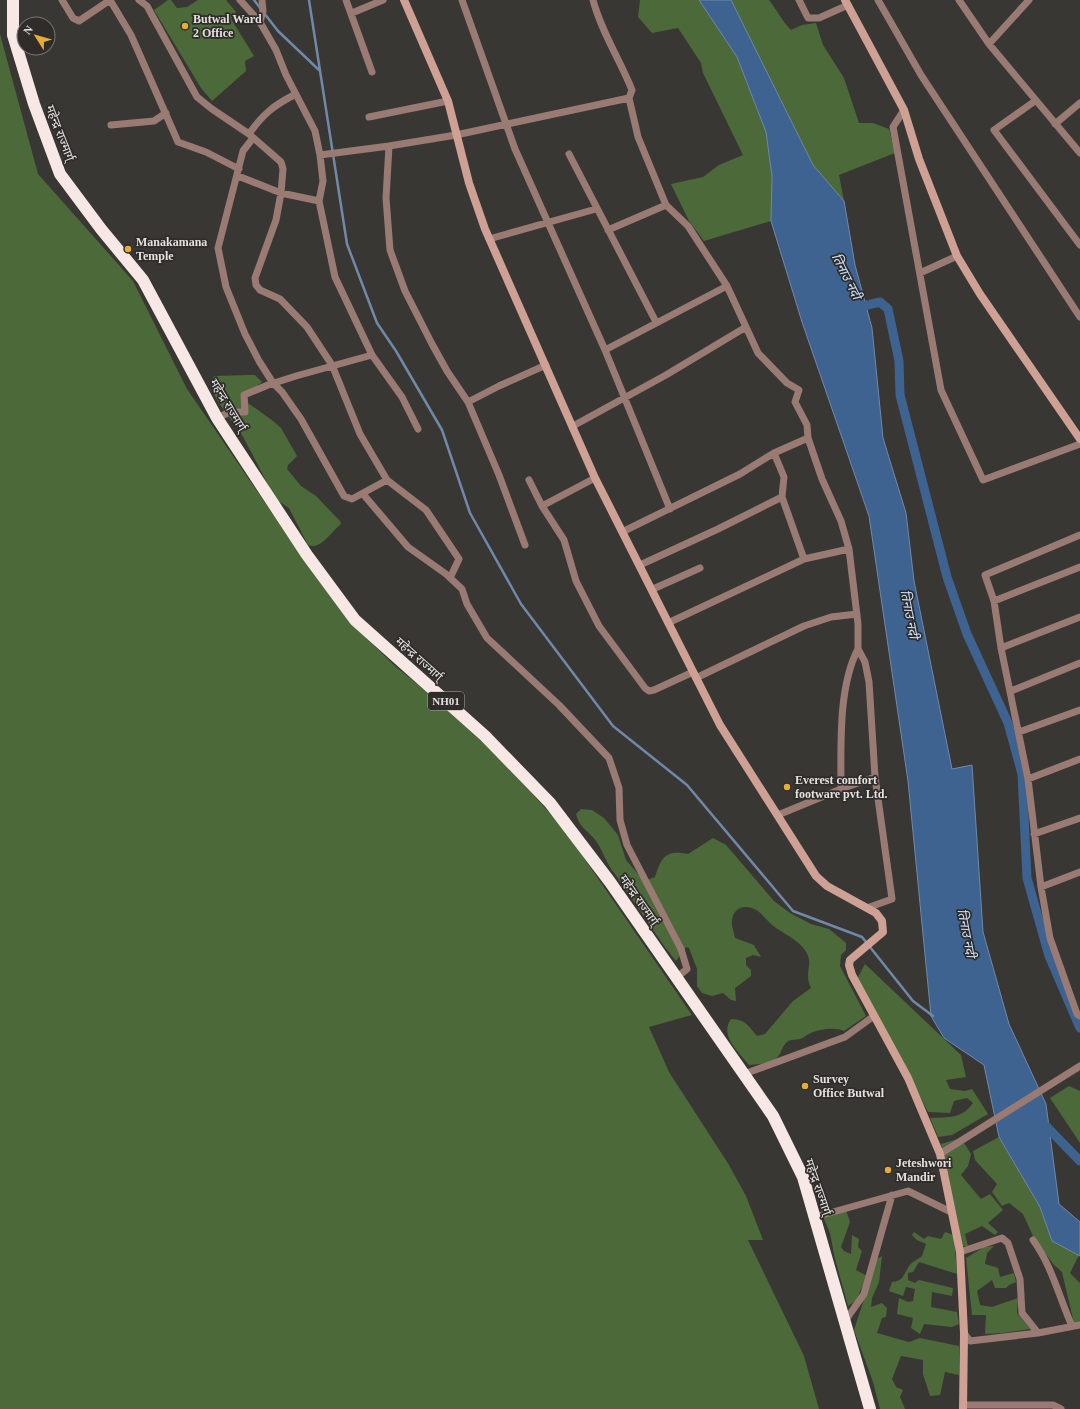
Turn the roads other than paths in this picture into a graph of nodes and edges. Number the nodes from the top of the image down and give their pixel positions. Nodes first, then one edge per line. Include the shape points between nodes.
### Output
1 (13, 0) edge
2 (62, 0) edge
3 (110, 0) edge
4 (139, 0) edge
5 (240, 0) edge
6 (262, 0) edge
7 (346, 0) edge
8 (383, 0) edge
9 (404, 0) edge
10 (462, 0) edge
11 (593, 0) edge
12 (799, 0) edge
13 (878, 0) edge
14 (959, 0) edge
15 (1029, 0) edge
16 (846, 3) edge
17 (352, 13) junction
18 (260, 22) junction
19 (989, 44) junction
20 (372, 72) dead end
21 (296, 94) junction
22 (629, 98) junction
23 (448, 101) junction
24 (1036, 101) junction
25 (1080, 103) edge
26 (904, 110) junction
27 (166, 113) junction
28 (369, 117) dead end
29 (505, 123) junction
30 (1055, 124) junction
31 (112, 125) dead end
32 (456, 135) junction
33 (251, 136) junction
34 (389, 146) junction
35 (1080, 153) edge
36 (569, 154) dead end
37 (320, 155) junction
38 (239, 173) junction
39 (281, 193) junction
40 (319, 201) junction
41 (666, 206) junction
42 (596, 209) junction
43 (548, 223) junction
44 (608, 230) junction
45 (489, 239) junction
46 (1080, 245) edge
47 (957, 256) junction
48 (920, 273) junction
49 (727, 286) junction
50 (1080, 317) edge
51 (656, 322) junction
52 (746, 328) junction
53 (605, 350) junction
54 (372, 355) junction
55 (332, 365) junction
56 (546, 365) junction
57 (273, 383) junction
58 (624, 397) junction
59 (468, 402) junction
60 (217, 418) junction
61 (573, 426) junction
62 (418, 429) dead end
63 (808, 438) junction
64 (1080, 439) edge
65 (1080, 444) edge
66 (774, 453) junction
67 (595, 478) junction
68 (387, 480) junction
69 (529, 480) dead end
70 (364, 494) junction
71 (782, 496) junction
72 (542, 506) junction
73 (670, 508) junction
74 (622, 532) junction
75 (1080, 535) edge
76 (525, 545) dead end
77 (849, 549) junction
78 (804, 559) junction
79 (640, 565) junction
80 (1080, 567) edge
81 (700, 568) dead end
82 (450, 578) junction
83 (652, 589) junction
84 (994, 601) junction
85 (856, 614) junction
86 (1080, 616) edge
87 (668, 623) junction
88 (1000, 648) junction
89 (858, 649) junction
90 (1080, 663) edge
91 (694, 675) junction
92 (1011, 691) junction
93 (1080, 710) edge
94 (1019, 732) junction
95 (1080, 759) edge
96 (875, 778) junction
97 (1028, 779) junction
98 (841, 789) junction
99 (778, 815) junction
100 (1080, 818) edge
101 (1034, 834) junction
102 (1080, 872) edge
103 (1041, 887) junction
104 (867, 908) junction
105 (676, 978) junction
106 (874, 1016) junction
107 (1080, 1016) edge
108 (1080, 1066) edge
109 (744, 1074) junction
110 (940, 1154) junction
111 (892, 1195) junction
112 (951, 1212) junction
113 (815, 1217) junction
114 (1033, 1240) dead end
115 (960, 1252) junction
116 (845, 1321) junction
117 (1080, 1325) edge
118 (1072, 1326) junction
119 (964, 1333) junction
120 (1038, 1333) junction
121 (963, 1407) edge
122 (870, 1409) edge
123 (1061, 1409) edge

1 - 60 highway, महेन्द्र राज्मार्ग् / NH01 via 13,35 34,104 60,174 101,230 143,280
2 - 3 street via 73,18 79,21
3 - 27 street via 124,20
4 - 33 street via 147,6 197,97
5 - 18 street
6 - 18 street
7 - 17 street
8 - 17 street
9 - 23 street
10 - 29 street
11 - 22 street via 597,15 632,90
12 - 16 street via 808,18 819,18
13 - 50 street via 921,75
14 - 19 street
15 - 19 street
16 - 26 street
17 - 20 street
18 - 21 street
19 - 24 street
21 - 33 street via 277,103 260,118
21 - 37 street via 315,131
22 - 29 street
22 - 41 street via 638,137
23 - 28 street
23 - 32 street
24 - 30 street
24 - 46 street via 994,130
25 - 30 street
26 - 47 street via 919,159
26 - 48 street via 893,127
27 - 31 street via 154,120
27 - 38 street via 178,142 206,152
29 - 32 street
29 - 43 street
30 - 35 street
32 - 34 street
32 - 45 street via 469,183
33 - 38 street via 243,151
33 - 39 street via 280,162 283,169
34 - 37 street
34 - 59 street via 386,198 390,250 405,291 447,371
36 - 42 street
37 - 40 street via 323,182
38 - 39 street
38 - 57 street via 225,214 218,248 226,287 242,327
39 - 40 street
39 - 55 street via 276,220 255,278 256,285 260,290 280,299 307,327
40 - 54 street via 335,277
41 - 44 street
41 - 49 street via 688,226
42 - 43 street
42 - 44 street
43 - 45 street
43 - 53 street
44 - 51 street
45 - 56 street
47 - 48 street
47 - 64 street via 980,294
48 - 65 street via 941,390 982,480
49 - 51 street
49 - 52 street
51 - 53 street
52 - 58 street
52 - 63 street via 758,354 787,383 799,390 796,402 807,425
53 - 58 street
54 - 55 street
54 - 62 street via 402,398
55 - 57 street
55 - 68 street via 360,434
56 - 59 street
56 - 61 street
57 - 60 street via 244,395 245,412 230,412
57 - 70 street via 301,419 344,496 352,499
58 - 61 street
58 - 73 street
59 - 76 street
60 - 105 highway, महेन्द्र राज्मार्ग् / NH01 via 307,555 354,620 485,736 550,803 610,882
61 - 67 street
63 - 66 street
63 - 77 street via 841,521
66 - 71 street via 784,477
66 - 73 street via 740,474
67 - 72 street
67 - 74 street
68 - 70 street
68 - 82 street via 426,510 459,559
69 - 72 street
70 - 82 street via 408,547
71 - 78 street
71 - 79 street
72 - 91 street via 564,540 576,581 599,626 645,688 649,691 654,690
73 - 74 street
74 - 79 street
75 - 84 street via 985,575
77 - 78 street
77 - 85 street
78 - 87 street
79 - 83 street
80 - 84 street
81 - 83 street
82 - 105 street via 462,589 467,604 487,638 559,705 609,758 619,788 620,820 627,845 681,949 687,969
83 - 87 street
84 - 88 street
85 - 89 street
85 - 91 street via 831,617 804,626
86 - 88 street
87 - 91 street
88 - 92 street
89 - 96 street via 865,662 868,682
89 - 98 street via 844,697
90 - 92 street
91 - 99 street via 720,725
92 - 94 street
93 - 94 street
94 - 97 street
95 - 97 street
96 - 98 street
96 - 104 street via 892,898
97 - 101 street
98 - 99 street
99 - 104 street via 816,876 827,886
100 - 101 street
101 - 103 street
102 - 103 street
103 - 107 street via 1050,938 1063,978
104 - 106 street via 880,917 883,932 850,960 849,965
105 - 109 highway, महेन्द्र राज्मार्ग् / NH01
106 - 109 street via 844,1037
106 - 110 street via 908,1078
108 - 110 street
109 - 113 highway, महेन्द्र राज्मार्ग् / NH01 via 774,1116 803,1177
110 - 112 street
111 - 112 street via 908,1191
111 - 113 street
111 - 116 street via 864,1294
112 - 115 street
113 - 116 highway, महेन्द्र राज्मार्ग् / NH01
114 - 118 street via 1049,1266
115 - 119 street
115 - 120 street via 1002,1238 1008,1243 1020,1279 1022,1313
116 - 122 highway, महेन्द्र राज्मार्ग् / NH01
117 - 118 street
118 - 120 street
119 - 120 street via 970,1341
119 - 121 street
121 - 123 street via 1053,1405

